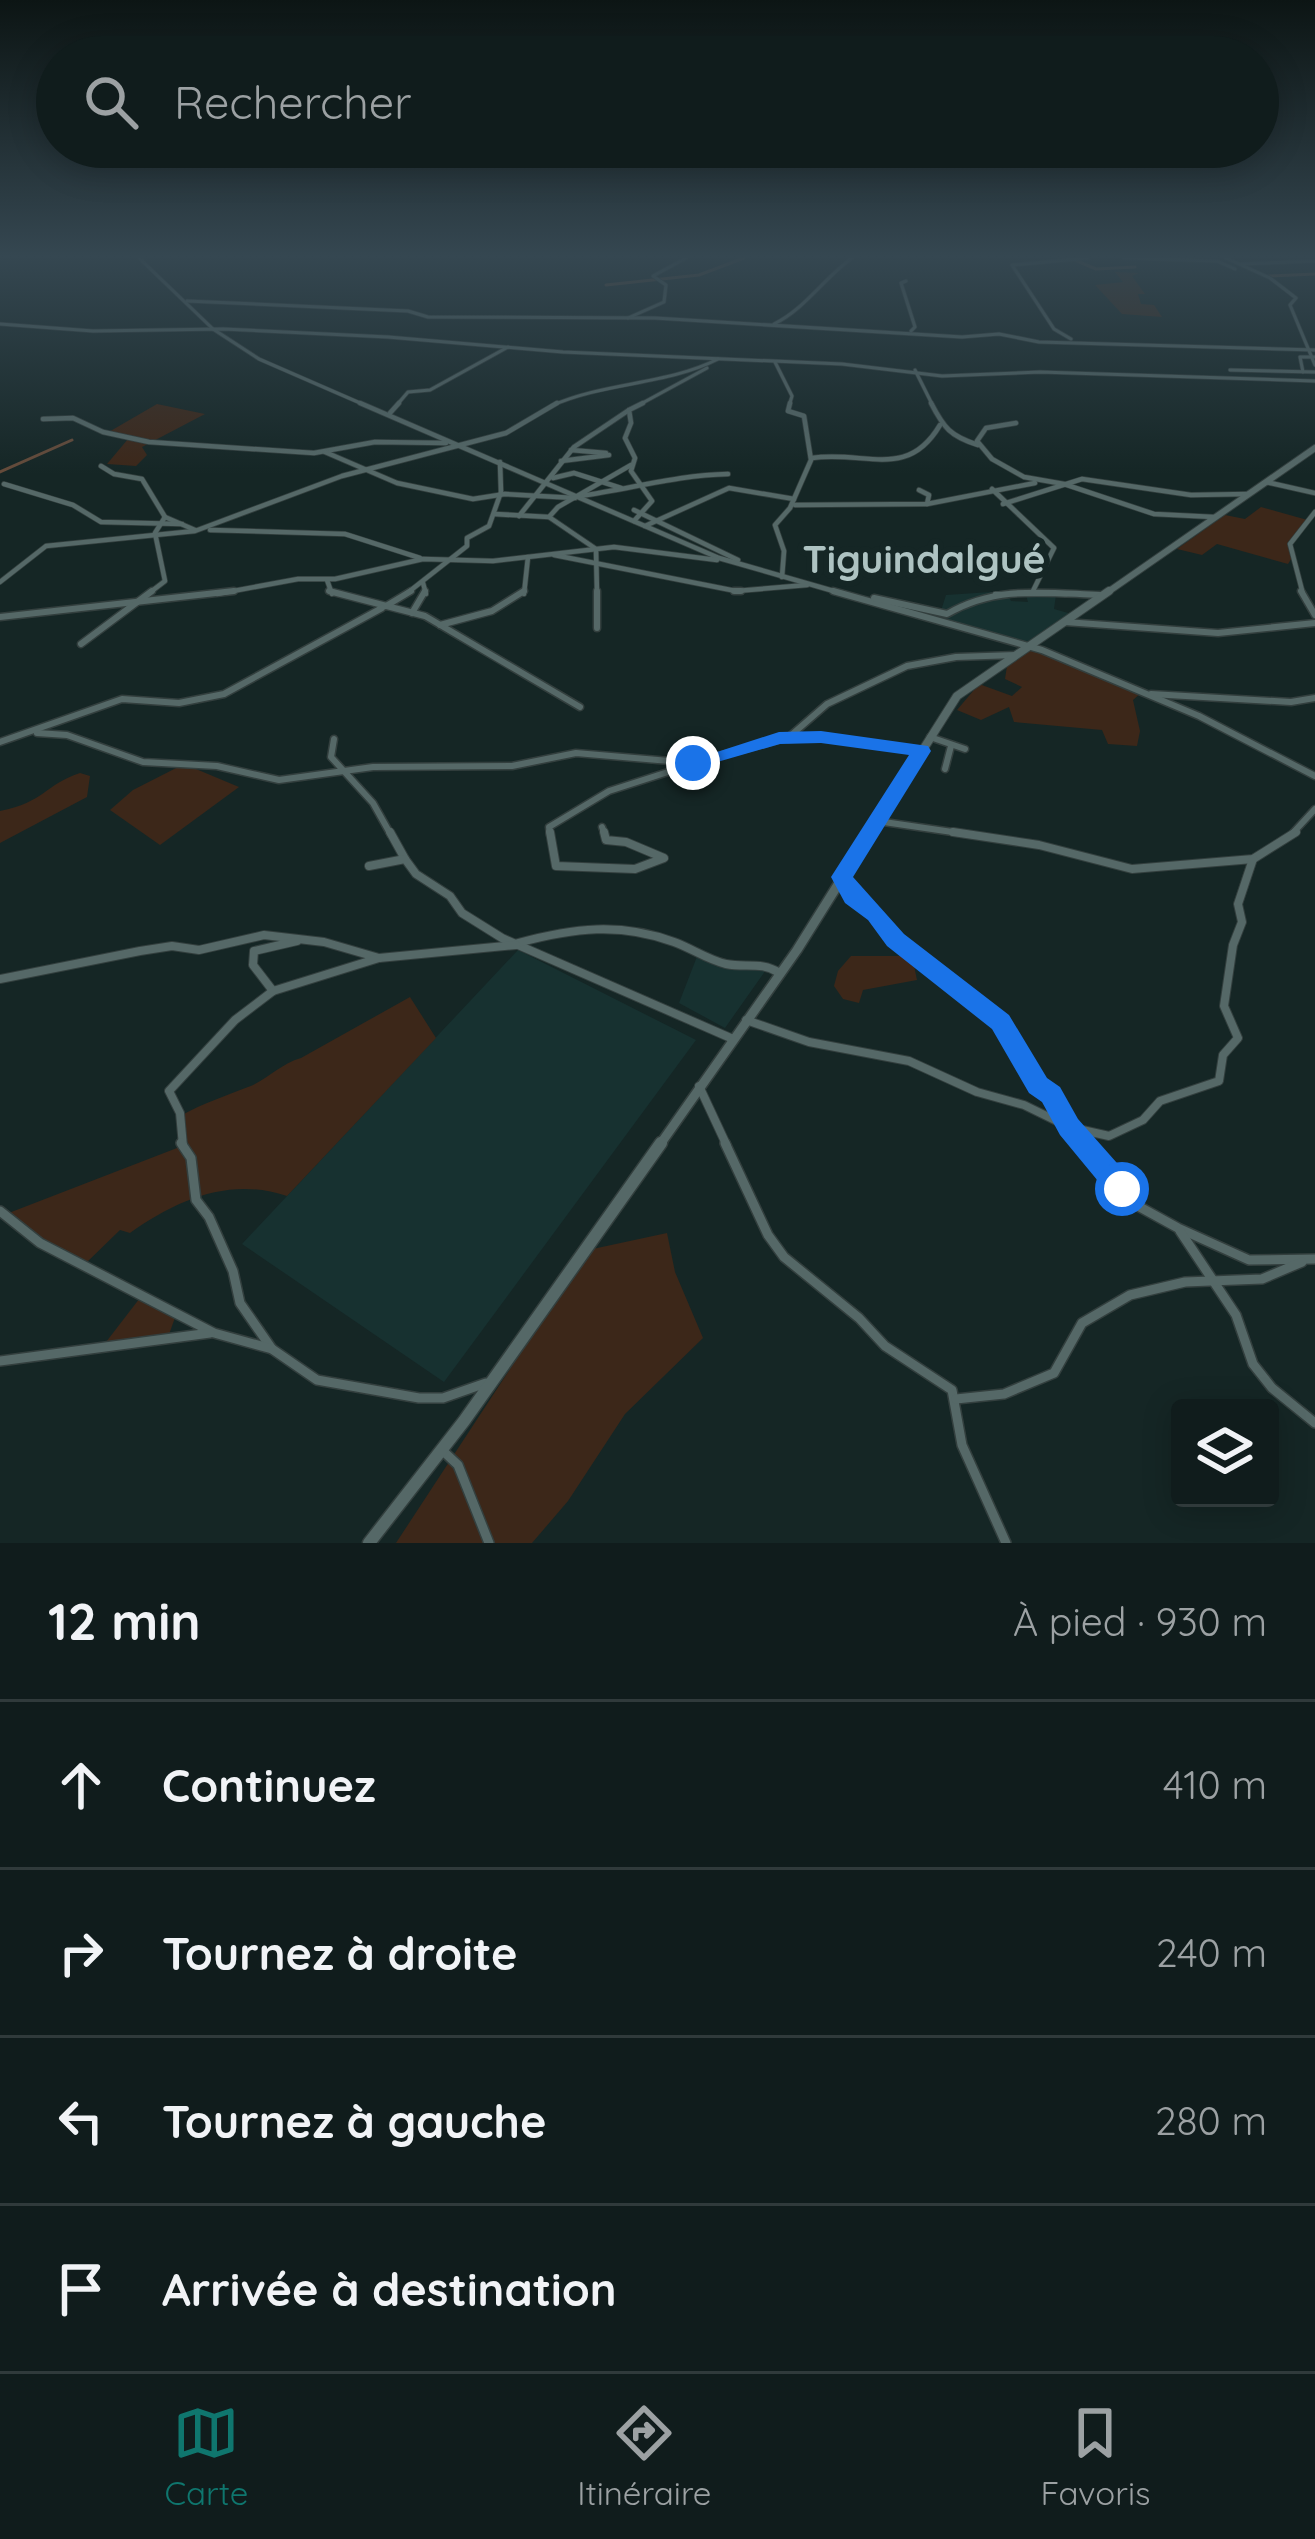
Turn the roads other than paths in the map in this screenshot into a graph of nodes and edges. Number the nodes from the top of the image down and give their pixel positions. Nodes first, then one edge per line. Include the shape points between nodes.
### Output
1 (80, 330) edge
2 (153, 330) edge
3 (214, 330) edge
4 (229, 330) edge
5 (853, 330) edge
6 (1056, 330) edge
7 (911, 332) joint
8 (1071, 340) junction
9 (1315, 340) edge
10 (508, 347) junction
11 (1311, 351) edge
12 (718, 359) junction
13 (774, 361) junction
14 (709, 365) junction
15 (1315, 369) edge
16 (915, 370) junction
17 (1230, 370) dead end
18 (1304, 372) junction
19 (1315, 381) edge
20 (629, 410) junction
21 (390, 413) junction
22 (43, 418) dead end
23 (1016, 423) dead end
24 (940, 425) junction
25 (405, 443) junction
26 (457, 444) junction
27 (978, 445) junction
28 (1315, 448) edge
29 (571, 450) junction
30 (326, 452) junction
31 (414, 455) junction
32 (812, 458) junction
33 (561, 461) junction
34 (500, 463) junction
35 (631, 465) junction
36 (101, 466) dead end
37 (367, 469) junction
38 (728, 474) dead end
39 (548, 480) junction
40 (602, 480) junction
41 (1038, 481) junction
42 (1266, 482) junction
43 (4, 484) dead end
44 (638, 484) junction
45 (1064, 484) junction
46 (631, 489) junction
47 (992, 489) junction
48 (919, 490) dead end
49 (645, 491) junction
50 (1315, 493) edge
51 (536, 494) junction
52 (1249, 494) junction
53 (500, 495) junction
54 (577, 498) junction
55 (795, 502) junction
56 (927, 504) junction
57 (1003, 504) junction
58 (637, 511) junction
59 (1315, 512) edge
60 (494, 514) junction
61 (518, 516) junction
62 (165, 517) junction
63 (1214, 517) junction
64 (549, 518) junction
65 (662, 520) junction
66 (634, 522) junction
67 (158, 524) junction
68 (182, 524) junction
69 (645, 526) junction
70 (202, 530) junction
71 (156, 535) junction
72 (596, 549) junction
73 (550, 554) junction
74 (528, 556) junction
75 (423, 559) junction
76 (452, 559) junction
77 (727, 561) junction
78 (596, 566) junction
79 (752, 567) junction
80 (782, 577) junction
81 (327, 580) junction
82 (0, 582) edge
83 (423, 583) junction
84 (809, 584) junction
85 (1032, 593) junction
86 (1104, 595) junction
87 (853, 596) junction
88 (146, 598) junction
89 (383, 608) junction
90 (412, 613) junction
91 (0, 617) edge
92 (1315, 619) edge
93 (1065, 622) junction
94 (439, 626) junction
95 (597, 628) dead end
96 (80, 644) dead end
97 (1030, 645) junction
98 (1016, 655) junction
99 (1147, 694) junction
100 (1315, 698) edge
101 (580, 707) dead end
102 (37, 733) junction
103 (782, 735) junction
104 (930, 737) junction
105 (334, 739) dead end
106 (0, 742) edge
107 (951, 746) junction
108 (965, 749) dead end
109 (921, 751) junction
110 (694, 763) junction
111 (945, 769) dead end
112 (347, 774) junction
113 (1315, 776) edge
114 (1315, 809) edge
115 (878, 821) junction
116 (602, 827) dead end
117 (405, 859) junction
118 (1253, 859) junction
119 (369, 866) dead end
120 (842, 877) junction
121 (304, 939) junction
122 (515, 945) junction
123 (379, 958) junction
124 (780, 973) junction
125 (0, 979) edge
126 (273, 991) junction
127 (746, 1021) junction
128 (733, 1039) junction
129 (699, 1085) junction
130 (1069, 1127) junction
131 (0, 1211) edge
132 (1178, 1228) junction
133 (1313, 1259) edge
134 (1216, 1282) junction
135 (214, 1333) junction
136 (272, 1348) junction
137 (0, 1361) edge
138 (494, 1380) junction
139 (956, 1399) junction
140 (1315, 1423) edge
141 (440, 1448) junction
142 (369, 1543) edge
143 (489, 1543) edge
144 (1006, 1543) edge

1 - 2 street
3 - 21 street via 251,355
4 - 10 street
5 - 7 street
6 - 8 street
7 - 8 street
8 - 11 street
9 - 11 street
10 - 12 street
10 - 21 street via 430,390 408,392
11 - 15 street
11 - 18 street via 1300,357
12 - 13 street
12 - 14 street
13 - 16 street
13 - 32 street via 792,396 789,413 806,421
14 - 20 street
14 - 26 street via 599,387 506,433
15 - 18 street
16 - 19 street
16 - 24 street
17 - 18 street
20 - 29 street
20 - 35 street
21 - 26 street
22 - 30 street via 74,418 146,442
23 - 27 street via 986,428
24 - 27 street
24 - 32 street via 914,457
25 - 26 street
25 - 30 street
25 - 31 street
26 - 31 street
26 - 34 street
27 - 41 street via 1009,471
28 - 42 street
29 - 33 street
29 - 33 street via 609,455
30 - 37 street
31 - 37 street
32 - 55 street
33 - 39 street
34 - 39 street
34 - 53 street
35 - 40 street
35 - 44 street
36 - 62 street via 142,479
37 - 53 street via 442,493
37 - 70 street
38 - 44 street
39 - 40 street via 569,473
39 - 51 street
39 - 54 street
40 - 46 street
40 - 54 street
41 - 45 street
41 - 47 street
42 - 50 street
42 - 52 street
43 - 67 street via 101,522
44 - 46 street
44 - 49 street
45 - 52 street via 1105,479 1191,495
45 - 57 street
45 - 63 street via 1154,514
46 - 49 street
46 - 54 street
47 - 56 street
47 - 57 street
48 - 56 street via 929,495
49 - 58 street via 652,502
51 - 53 street
51 - 54 street
51 - 61 street
52 - 63 street
53 - 60 street
54 - 64 street
54 - 66 street
55 - 56 street
55 - 65 street via 733,488
55 - 80 street via 775,525
57 - 85 street via 1054,548
58 - 65 street
58 - 66 street
59 - 92 street via 1290,544
60 - 61 street
60 - 76 street
61 - 64 street
62 - 67 street
62 - 68 street
63 - 86 street
64 - 72 street
65 - 69 street
65 - 79 street
66 - 69 street
67 - 68 street
67 - 71 street
68 - 70 street
69 - 77 street
70 - 71 street
70 - 75 street via 355,536
71 - 82 street via 46,546
71 - 88 street via 166,580
72 - 73 street
72 - 77 street
72 - 78 street
73 - 74 street
73 - 78 street
74 - 76 street
74 - 94 street via 524,596
75 - 76 street
75 - 81 street
76 - 83 street
77 - 79 street
78 - 84 street via 742,592
78 - 95 street
79 - 80 street
80 - 84 street
81 - 88 street
81 - 89 street via 332,594
83 - 89 street
83 - 90 street via 426,595
84 - 87 street
85 - 86 street
85 - 87 street via 986,595 947,614
86 - 93 street
87 - 97 street
88 - 91 street
88 - 96 street
89 - 90 street
89 - 102 street via 224,694 179,703 122,699
90 - 94 street
92 - 93 street via 1262,634 1197,636
93 - 97 street
94 - 101 street
97 - 98 street
97 - 99 street
98 - 103 street via 912,664 822,706
98 - 104 street via 957,696
99 - 100 street
99 - 113 street
102 - 106 street
102 - 112 street via 143,762 279,780
103 - 109 street
103 - 110 street
104 - 107 street
104 - 109 street
105 - 112 street via 331,757
107 - 108 street
107 - 111 street
109 - 115 street
110 - 112 street via 576,753 512,766
110 - 116 street via 610,791 550,827 556,866 635,869 664,858 605,840
112 - 117 street
114 - 118 street via 1298,831
115 - 118 street via 1040,844 1132,869
115 - 120 street
117 - 119 street
117 - 122 street via 462,914
118 - 130 street via 1225,994 1238,1038 1223,1055 1219,1081 1160,1102 1108,1136
120 - 124 street
120 - 130 street via 896,940 1000,1022
121 - 123 street
121 - 125 street via 264,935 199,950 172,946
121 - 126 street via 254,951 253,965
122 - 123 street
122 - 124 street via 610,924
122 - 128 street
123 - 126 street
124 - 127 street
126 - 136 street via 231,1024 169,1098 179,1109 177,1134 191,1158 196,1200 240,1303
127 - 128 street
127 - 130 street via 933,1069
128 - 129 street
129 - 138 street
129 - 139 street via 784,1257
130 - 132 street via 1138,1206
131 - 135 street via 36,1241
132 - 133 street via 1249,1260
132 - 134 street
133 - 134 street via 1262,1279
134 - 139 street via 1130,1295 1082,1323 1054,1373 1004,1394
134 - 140 street via 1253,1364
135 - 136 street
135 - 137 street
136 - 138 street via 317,1380 419,1399
138 - 141 street
139 - 144 street via 962,1445
141 - 142 street
141 - 143 street via 458,1465

